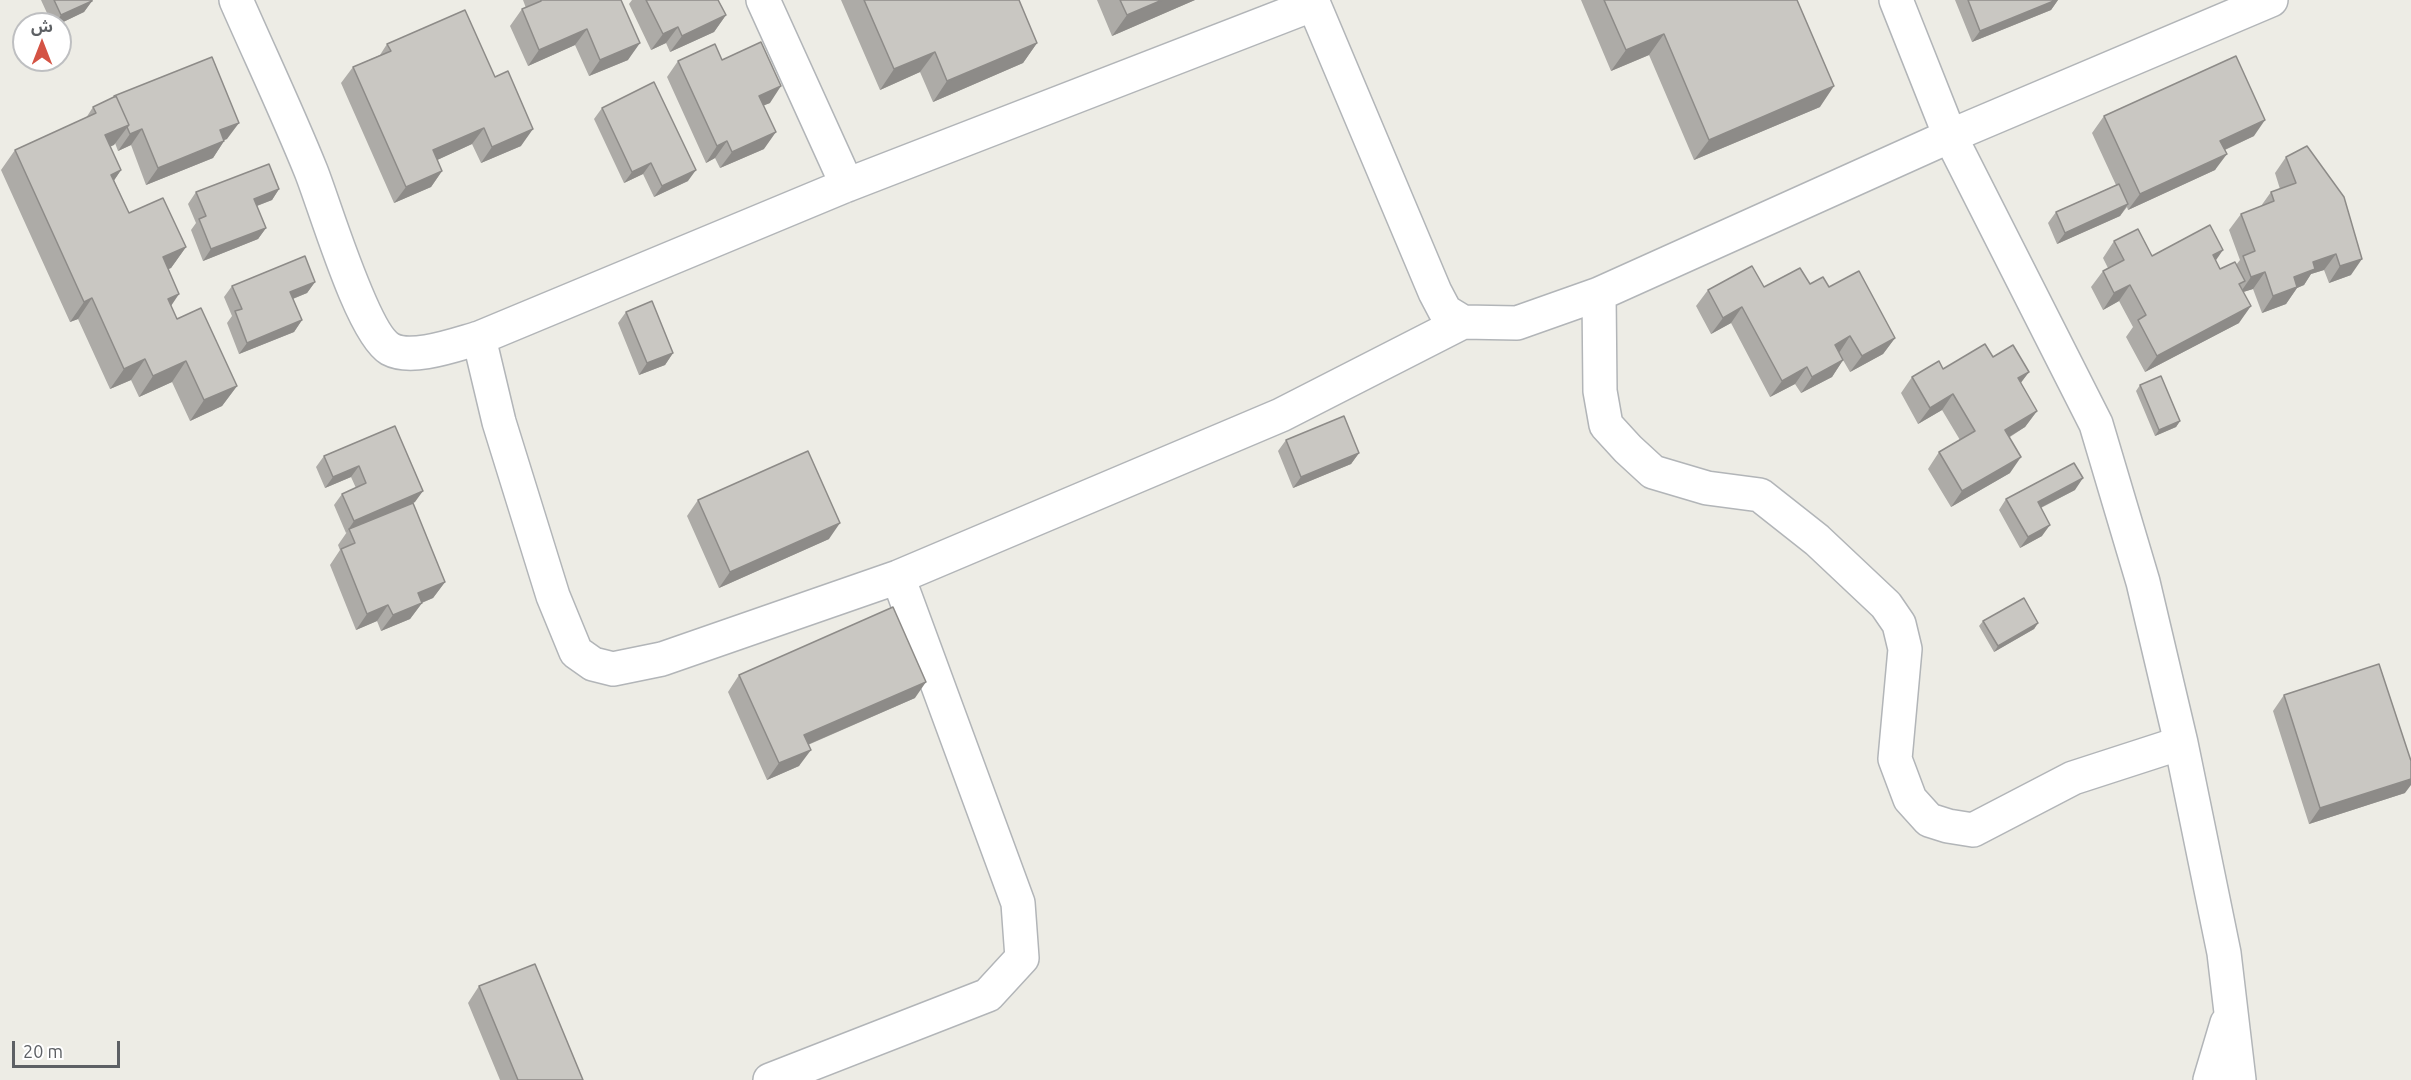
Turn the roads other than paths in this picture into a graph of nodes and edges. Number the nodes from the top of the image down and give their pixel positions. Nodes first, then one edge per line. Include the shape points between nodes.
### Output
1 (236, 0) edge
2 (763, 0) edge
3 (1896, 0) edge
4 (2271, 0) edge
5 (1313, 2) edge
6 (1950, 136) junction
7 (847, 185) junction
8 (1599, 294) junction
9 (1463, 322) junction
10 (479, 338) junction
11 (898, 578) junction
12 (2181, 743) junction
13 (2232, 1007) junction
14 (770, 1080) edge
15 (2210, 1080) edge
16 (2239, 1080) edge

1 - 10 street via 311,171 372,329 390,349 407,353
2 - 7 street
3 - 6 street
4 - 6 street
5 - 7 street
5 - 9 street via 1435,292 1445,311
6 - 8 street
6 - 12 street via 2096,424 2144,582
7 - 10 street
8 - 9 street via 1517,323
8 - 12 street via 1600,391 1606,425 1653,472 1707,488 1760,495 1817,540 1886,605 1899,624 1905,649 1894,759 1910,799 1929,820 1973,830 2073,778
9 - 11 street via 1281,416
10 - 11 street via 499,422 553,596 576,652 593,664 613,669 662,659
11 - 14 street via 1018,903 1022,958 988,995
12 - 13 street
13 - 15 street
13 - 16 street

